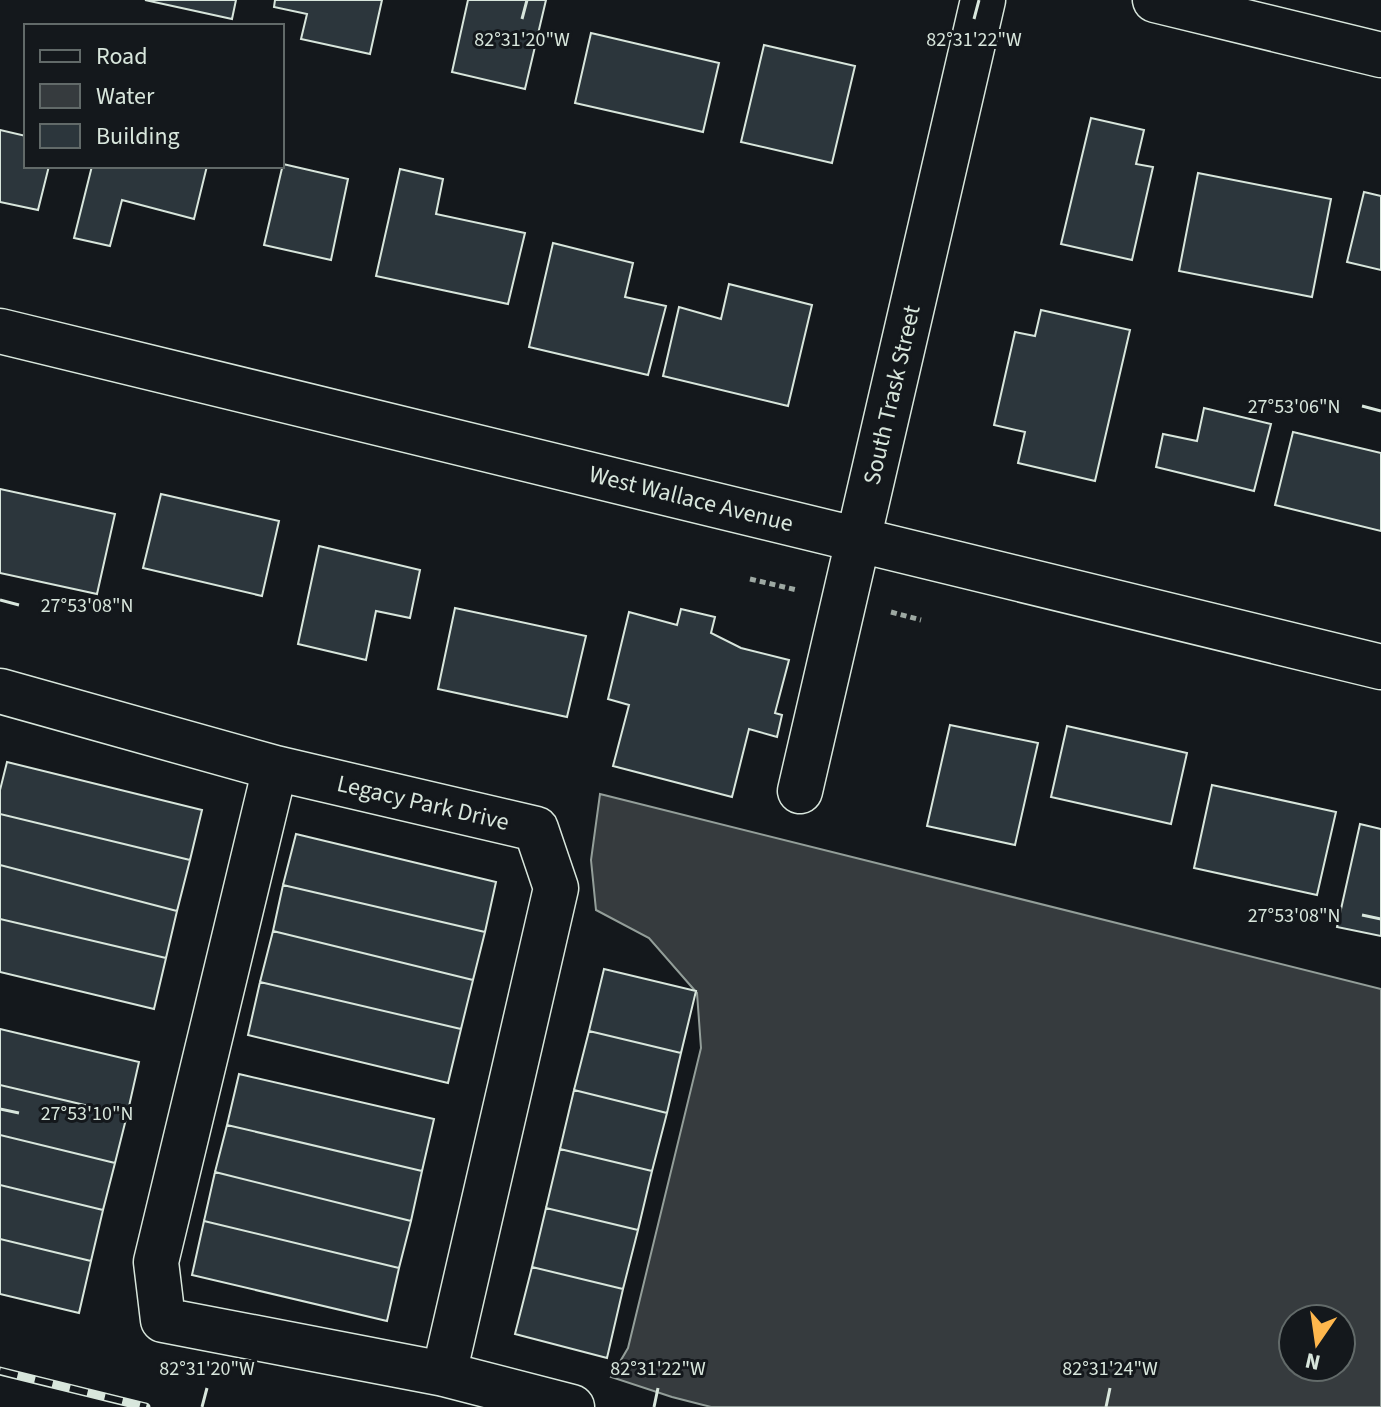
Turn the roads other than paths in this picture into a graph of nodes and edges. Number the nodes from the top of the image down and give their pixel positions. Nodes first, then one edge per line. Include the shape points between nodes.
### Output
1 (983, 0) edge
2 (1155, 0) edge
3 (1381, 55) edge
4 (0, 331) edge
5 (858, 540) junction
6 (1381, 667) edge
7 (0, 691) edge
8 (275, 768) junction
9 (800, 791) dead end
10 (444, 1374) junction
11 (572, 1407) edge

1 - 5 street, South Trask Street
2 - 3 street
4 - 5 street, West Wallace Avenue
5 - 6 street, West Wallace Avenue
5 - 9 street, South Trask Street
7 - 8 street, Legacy Park Drive
8 - 10 street, Legacy Park Drive via 536,829 556,888
8 - 10 street via 156,1262 163,1320
10 - 11 street

